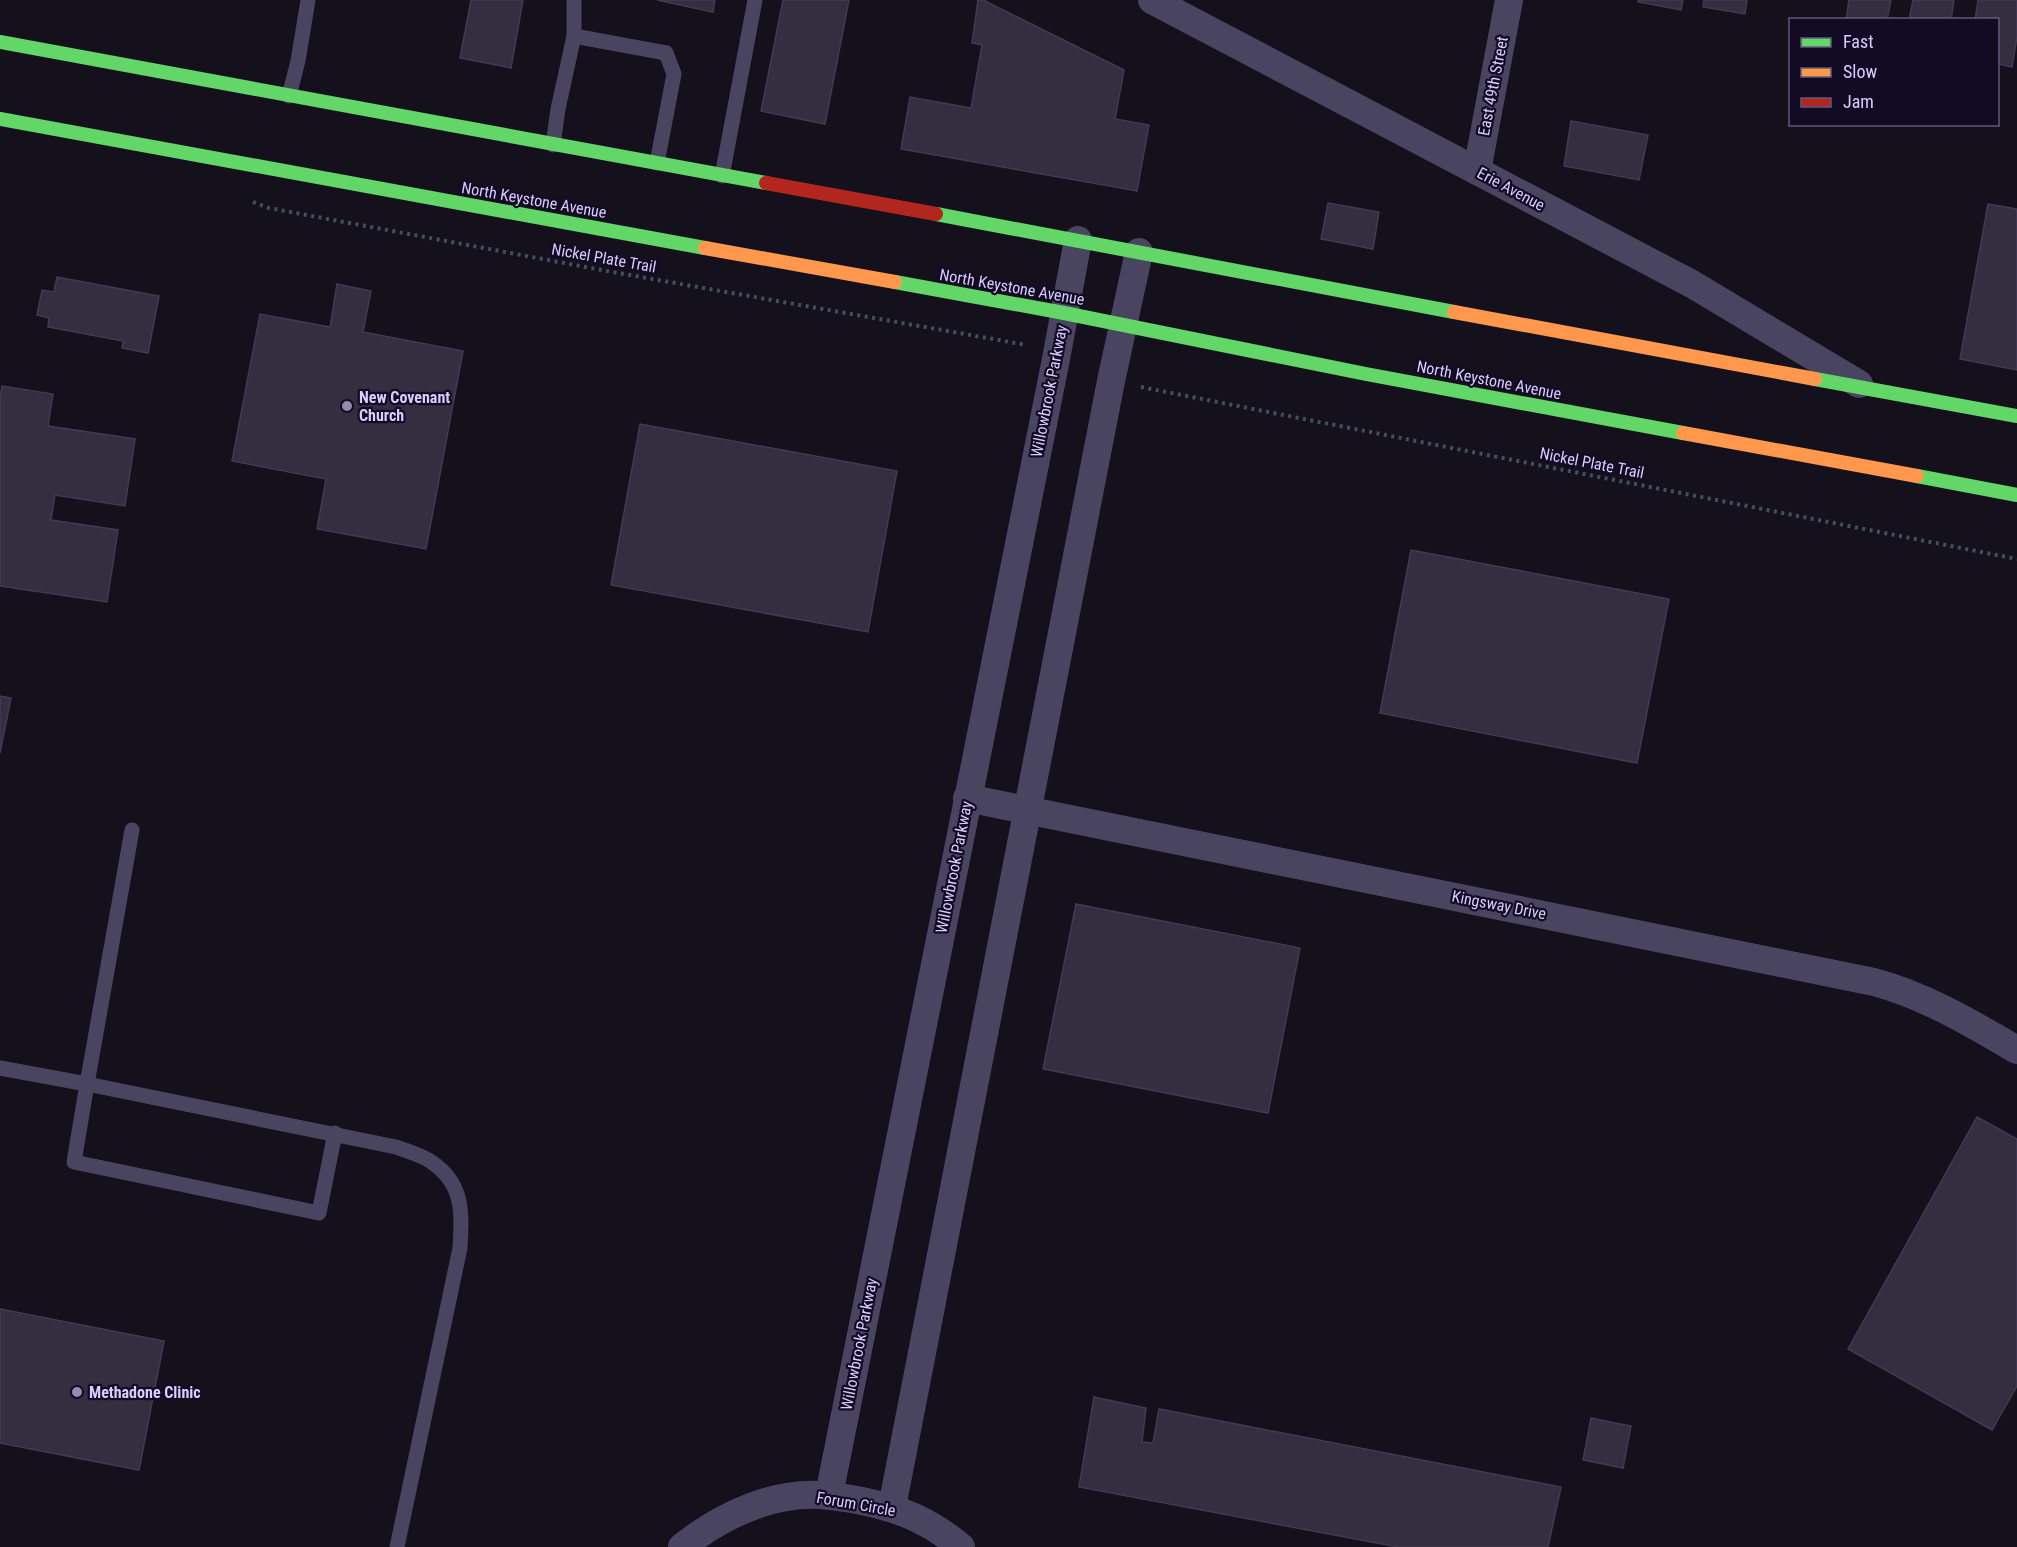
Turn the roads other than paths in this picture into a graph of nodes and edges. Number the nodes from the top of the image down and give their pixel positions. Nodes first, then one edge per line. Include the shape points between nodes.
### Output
1 (308, 0) edge
2 (574, 0) edge
3 (755, 0) edge
4 (1152, 0) edge
5 (1509, 0) edge
6 (574, 36) junction
7 (0, 42) edge
8 (289, 96) junction
9 (0, 119) edge
10 (553, 144) junction
11 (657, 163) junction
12 (1476, 171) junction
13 (722, 176) junction
14 (1078, 240) junction
15 (1139, 252) junction
16 (1064, 314) junction
17 (1125, 325) junction
18 (1865, 387) junction
19 (2017, 416) edge
20 (2017, 495) edge
21 (967, 798) junction
22 (1029, 810) junction
23 (132, 830) dead end
24 (2017, 1050) edge
25 (0, 1068) edge
26 (87, 1084) junction
27 (335, 1133) junction
28 (829, 1495) junction
29 (892, 1507) junction
30 (397, 1547) edge
31 (682, 1547) edge
32 (961, 1547) edge

1 - 8 lane
2 - 6 lane
3 - 13 lane
4 - 12 street, Erie Avenue
5 - 12 street, East 49th Street
6 - 10 lane
6 - 11 lane via 666,53 674,74
7 - 8 main road
8 - 10 main road
9 - 16 main road, North Keystone Avenue
10 - 11 main road
11 - 13 main road
12 - 18 street, Erie Avenue via 1692,284
13 - 14 main road
14 - 15 main road
14 - 16 street, Willowbrook Parkway
15 - 17 street
15 - 18 main road
16 - 17 main road, North Keystone Avenue
16 - 21 street, Willowbrook Parkway
17 - 20 main road, North Keystone Avenue via 1366,374
17 - 22 street
18 - 19 main road
21 - 22 street, Kingsway Drive
21 - 28 street, Willowbrook Parkway
22 - 24 street, Kingsway Drive via 1874,982 1944,1008
22 - 29 street
23 - 26 lane
25 - 26 lane
26 - 27 lane
26 - 27 lane via 74,1162 319,1212
27 - 30 lane via 396,1147 430,1161 454,1182 462,1213 460,1248
28 - 29 street, Forum Circle
28 - 31 street, Forum Circle via 788,1498 748,1508 711,1526
29 - 32 street, Forum Circle via 936,1528

